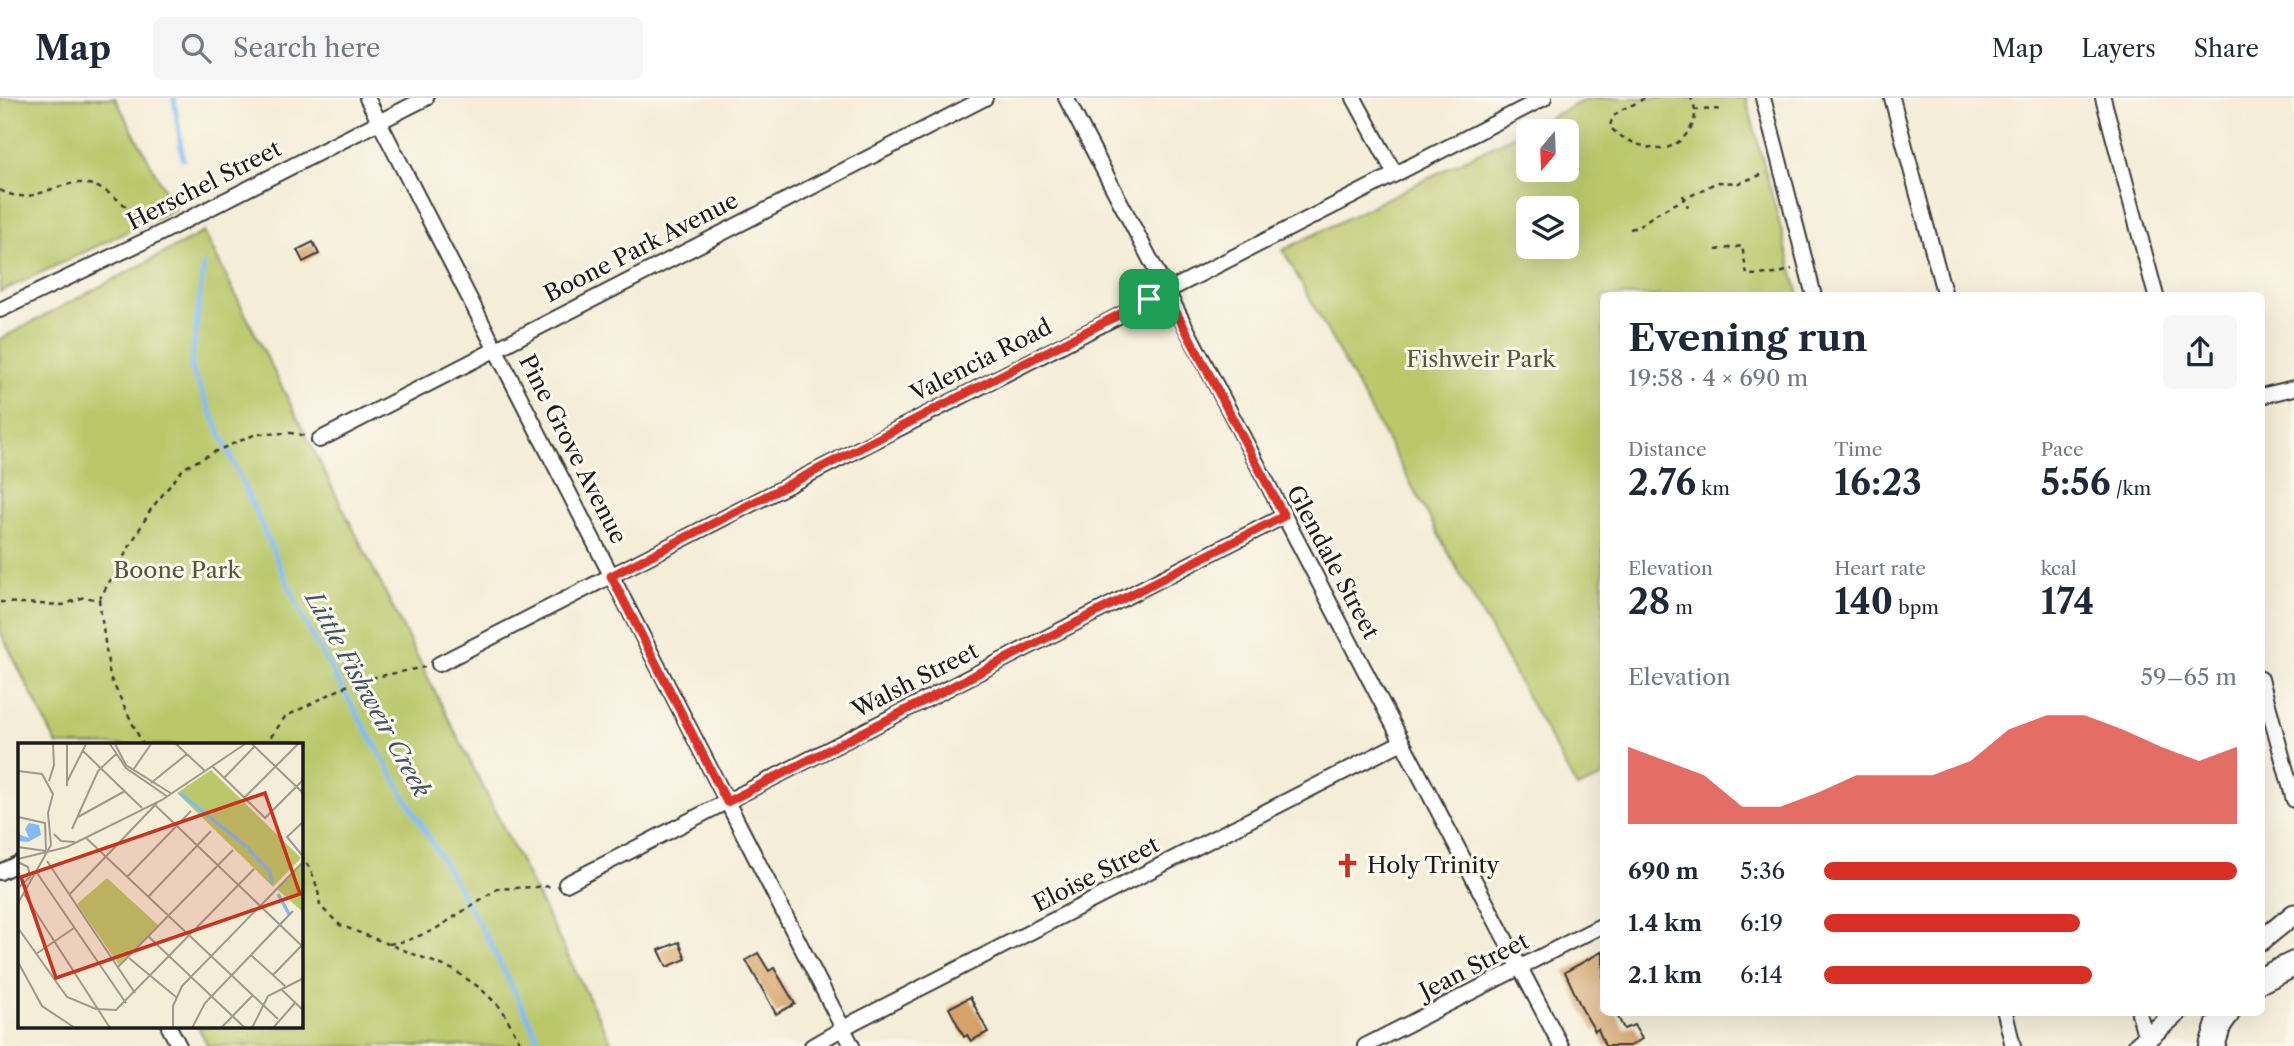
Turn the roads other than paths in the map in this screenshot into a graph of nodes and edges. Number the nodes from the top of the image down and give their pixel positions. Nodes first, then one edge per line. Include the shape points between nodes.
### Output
1 (367, 98) edge
2 (426, 98) edge
3 (985, 98) edge
4 (1066, 98) edge
5 (1354, 98) edge
6 (1544, 98) edge
7 (1763, 98) edge
8 (1892, 98) edge
9 (2104, 98) edge
10 (380, 122) junction
11 (1395, 174) junction
12 (1165, 291) junction
13 (1813, 292) edge
14 (1944, 292) edge
15 (2155, 292) edge
16 (0, 310) edge
17 (496, 347) junction
18 (2294, 388) edge
19 (2265, 396) edge
20 (319, 440) road end
21 (1284, 516) junction
22 (611, 576) junction
23 (439, 664) road end
24 (2265, 693) edge
25 (1402, 742) junction
26 (2294, 800) edge
27 (727, 802) junction
28 (18, 864) edge
29 (0, 873) edge
30 (566, 884) road end
31 (2294, 914) edge
32 (1600, 927) edge
33 (2265, 939) edge
34 (2294, 964) edge
35 (1519, 968) junction
36 (2265, 978) edge
37 (2006, 1016) edge
38 (2139, 1016) edge
39 (2172, 1016) edge
40 (2225, 1016) edge
41 (169, 1028) edge
42 (844, 1029) junction
43 (2142, 1042) edge
44 (178, 1046) edge
45 (812, 1046) edge
46 (852, 1046) edge
47 (1365, 1046) edge
48 (1561, 1046) edge
49 (2013, 1046) edge
50 (2212, 1046) edge

1 - 10 street, Pine Grove Avenue
2 - 10 street, Herschel Street
3 - 17 street, Boone Park Avenue
4 - 12 street, Glendale Street
5 - 11 street
6 - 11 street, Valencia Road
7 - 13 street
8 - 14 street
9 - 15 street
10 - 16 street, Herschel Street
10 - 17 street, Pine Grove Avenue
11 - 12 street, Valencia Road
12 - 21 street, Glendale Street
12 - 22 street, Valencia Road
17 - 20 street, Boone Park Avenue
17 - 22 street, Pine Grove Avenue
18 - 19 street
21 - 25 street, Glendale Street
21 - 27 street, Walsh Street
22 - 23 street, Valencia Road
22 - 27 street, Pine Grove Avenue
24 - 26 street
25 - 35 street, Glendale Street
25 - 42 street, Eloise Street
27 - 30 street, Walsh Street
27 - 42 street, Pine Grove Avenue
28 - 29 street
31 - 33 street
32 - 35 street, Jean Street
34 - 36 highway
35 - 47 street, Jean Street
35 - 48 street, Glendale Street
37 - 49 street
38 - 43 street
39 - 43 street
40 - 50 highway
41 - 44 street
42 - 45 street, Eloise Street
42 - 46 street, Pine Grove Avenue

